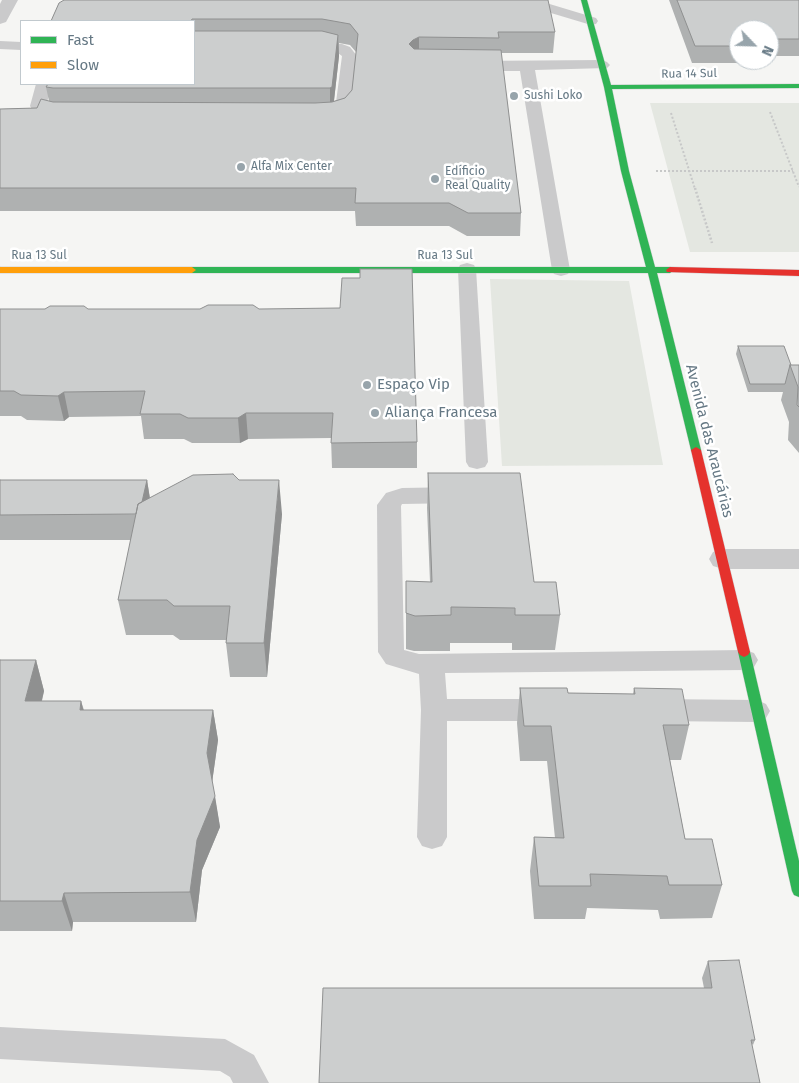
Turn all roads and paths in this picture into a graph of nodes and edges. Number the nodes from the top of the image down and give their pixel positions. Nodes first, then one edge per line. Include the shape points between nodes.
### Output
1 (10, 0) edge
2 (584, 0) edge
3 (516, 2) edge
4 (0, 19) edge
5 (591, 20) junction
6 (0, 45) edge
7 (20, 46) edge
8 (293, 46) edge
9 (602, 65) junction
10 (458, 66) edge
11 (527, 66) junction
12 (44, 85) edge
13 (799, 86) edge
14 (608, 87) junction
15 (768, 107) dead end
16 (670, 110) dead end
17 (84, 118) edge
18 (307, 118) edge
19 (688, 170) junction
20 (625, 171) junction
21 (793, 171) junction
22 (799, 187) edge
23 (712, 243) dead end
24 (467, 269) junction
25 (0, 270) edge
26 (561, 270) junction
27 (650, 270) junction
28 (799, 273) edge
29 (477, 462) dead end
30 (481, 494) edge
31 (723, 559) junction
32 (799, 559) edge
33 (745, 660) junction
34 (431, 662) junction
35 (434, 710) junction
36 (571, 710) edge
37 (630, 710) edge
38 (757, 711) junction
39 (432, 837) dead end
40 (799, 890) edge
41 (0, 1043) edge
42 (252, 1083) edge

1 - 4 street
2 - 5 main road, Avenida das Araucárias
3 - 5 lane
5 - 9 main road, Avenida das Araucárias
6 - 7 lane
8 - 18 lane via 337,47 350,56 343,111 332,117
9 - 11 lane
9 - 14 main road, Avenida das Araucárias
10 - 11 lane
11 - 26 lane
12 - 17 lane via 38,106 43,114
13 - 14 main road, Rua 14 Sul
14 - 20 main road, Avenida das Araucárias
15 - 21 path
16 - 19 path
19 - 20 path
19 - 21 path
19 - 23 path
20 - 27 main road, Avenida das Araucárias
21 - 22 path
24 - 25 main road, Rua 13 Sul
24 - 26 main road, Rua 13 Sul
24 - 29 lane
26 - 27 main road, Rua 13 Sul
27 - 28 main road, Rua 13 Sul
27 - 31 main road, Avenida das Araucárias
30 - 34 lane via 402,496 394,498 389,505 391,652 401,660 418,664
31 - 32 street
31 - 33 main road, Avenida das Araucárias
33 - 34 lane
33 - 38 main road, Avenida das Araucárias
34 - 35 lane
35 - 36 lane
35 - 39 lane
37 - 38 lane
38 - 40 main road, Avenida das Araucárias
41 - 42 lane via 225,1055 242,1066

